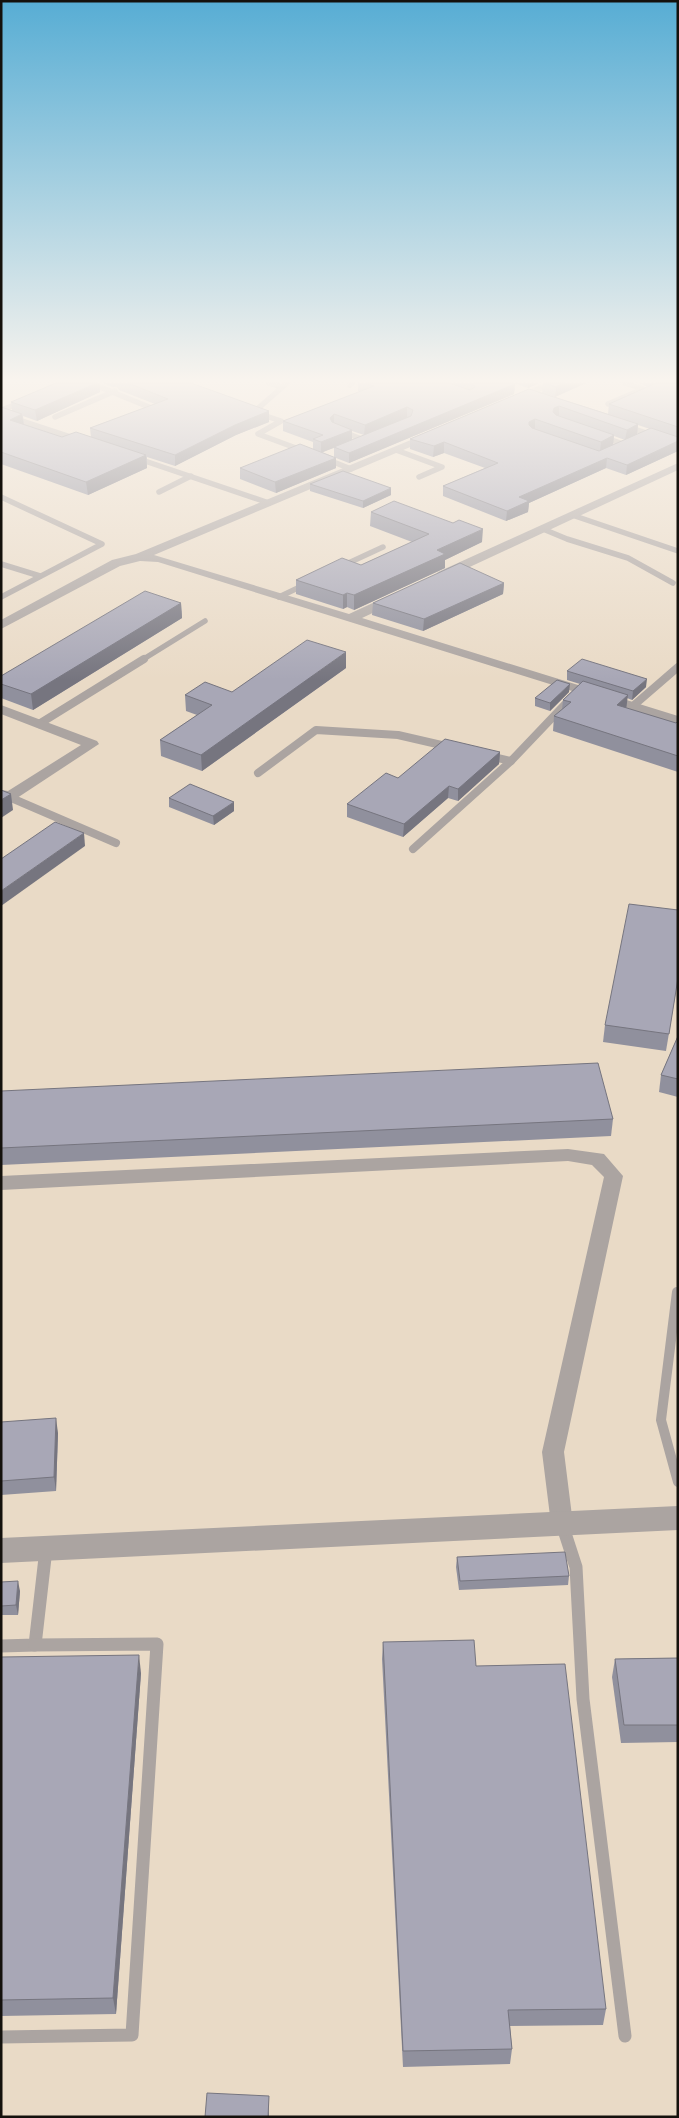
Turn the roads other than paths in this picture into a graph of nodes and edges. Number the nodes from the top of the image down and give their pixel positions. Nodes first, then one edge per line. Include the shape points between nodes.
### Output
1 (179, 482) edge
2 (207, 482) edge
3 (320, 482) edge
4 (644, 482) edge
5 (159, 492) dead end
6 (1, 497) edge
7 (269, 503) junction
8 (572, 515) junction
9 (543, 528) junction
10 (383, 547) dead end
11 (678, 551) edge
12 (140, 556) junction
13 (1, 564) edge
14 (340, 568) edge
15 (40, 576) junction
16 (313, 580) edge
17 (428, 582) edge
18 (673, 583) dead end
19 (402, 594) edge
20 (1, 597) edge
21 (279, 597) junction
22 (349, 619) junction
23 (205, 621) dead end
24 (1, 625) edge
25 (678, 667) edge
26 (580, 690) junction
27 (633, 706) junction
28 (1, 709) edge
29 (678, 720) edge
30 (39, 724) junction
31 (455, 748) edge
32 (483, 754) edge
33 (511, 761) junction
34 (258, 773) dead end
35 (5, 796) edge
36 (116, 843) dead end
37 (413, 849) dead end
38 (1, 1183) edge
39 (677, 1292) edge
40 (678, 1482) edge
41 (678, 1518) edge
42 (562, 1524) junction
43 (46, 1549) junction
44 (1, 1551) edge
45 (34, 1645) junction
46 (1, 1646) edge
47 (625, 2036) dead end
48 (1, 2037) edge

1 - 5 lane
2 - 7 lane
3 - 7 street
4 - 8 street
6 - 15 lane via 102,544
7 - 12 street
8 - 9 street
8 - 11 lane
9 - 17 street
9 - 18 lane via 628,558
10 - 14 lane
12 - 21 street
12 - 24 street via 116,563
13 - 15 lane
15 - 20 lane
16 - 21 lane
19 - 22 street
21 - 22 street
22 - 26 street
23 - 30 lane
25 - 27 lane
26 - 27 street
26 - 33 lane
27 - 29 street
28 - 30 street
30 - 35 street via 92,744
31 - 34 lane via 398,734 316,730
32 - 33 lane
33 - 37 lane
35 - 36 lane
38 - 42 street via 568,1155 598,1159 614,1176 553,1452
39 - 40 lane via 661,1420
41 - 42 street
42 - 43 street
42 - 47 lane via 576,1567 583,1699
43 - 44 street
43 - 45 lane
45 - 46 lane
45 - 48 lane via 157,1644 132,2035

